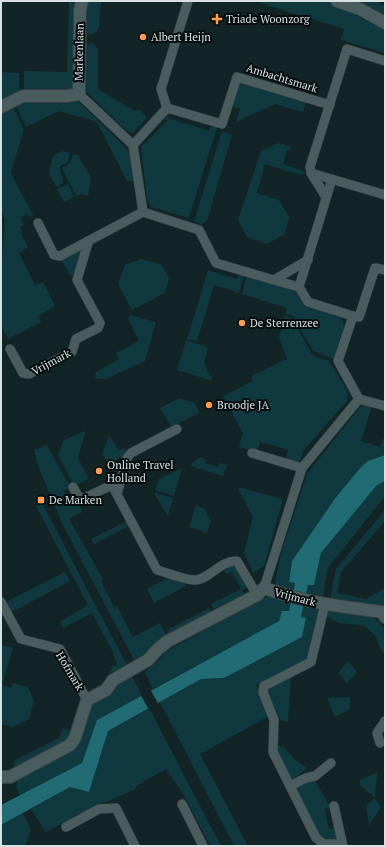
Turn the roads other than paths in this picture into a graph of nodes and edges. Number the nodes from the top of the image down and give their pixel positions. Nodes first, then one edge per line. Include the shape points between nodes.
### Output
1 (82, 1) edge
2 (188, 1) edge
3 (337, 1) edge
4 (385, 23) edge
5 (385, 61) edge
6 (79, 94) junction
7 (330, 105) junction
8 (1, 106) edge
9 (167, 108) junction
10 (133, 145) junction
11 (311, 172) junction
12 (332, 179) junction
13 (385, 195) edge
14 (326, 197) junction
15 (143, 212) junction
16 (38, 223) dead end
17 (88, 243) junction
18 (308, 260) junction
19 (385, 270) edge
20 (274, 280) junction
21 (299, 287) junction
22 (353, 316) junction
23 (10, 349) dead end
24 (359, 399) junction
25 (385, 406) edge
26 (177, 430) dead end
27 (252, 453) dead end
28 (302, 468) junction
29 (73, 487) dead end
30 (117, 494) junction
31 (261, 592) junction
32 (1, 602) edge
33 (325, 604) junction
34 (384, 613) edge
35 (133, 670) joint
36 (87, 700) junction
37 (385, 721) edge
38 (380, 743) dead end
39 (331, 763) dead end
40 (1, 777) edge
41 (290, 786) junction
42 (182, 804) dead end
43 (334, 806) dead end
44 (66, 827) dead end
45 (343, 845) edge
46 (135, 846) edge
47 (203, 846) edge

1 - 6 street, Markenlaan
2 - 9 street via 161,89
3 - 4 street via 360,9
5 - 7 street, Ambachtsmark via 347,49
6 - 8 street, Markenlaan via 22,96
6 - 10 street
7 - 9 street, Ambachtsmark via 237,77 222,124
7 - 11 street, Ambachtsmark via 310,167
9 - 10 street
10 - 15 street
11 - 12 street
11 - 14 street
12 - 13 street
12 - 14 street
14 - 18 street
15 - 17 street
15 - 20 street via 199,230 216,263
16 - 17 street via 46,241 57,256
17 - 23 street, Vrijmark via 77,280 100,323 98,328 76,339 72,352 30,374 23,373
18 - 20 street
18 - 21 street
19 - 22 street via 375,268 359,318
20 - 21 street
21 - 22 street via 308,302
22 - 24 street via 338,361
24 - 25 street
24 - 28 street, Vrijmark
26 - 30 street via 131,453 127,458
27 - 28 street
28 - 31 street, Vrijmark
29 - 30 street via 80,500 112,485
30 - 31 street, Vrijmark via 157,570 194,580 227,562 237,561
31 - 33 street, Vrijmark
31 - 35 street, Vrijmark via 168,641
32 - 36 street, Hofmark via 21,639 60,649
33 - 34 street, Vrijmark
33 - 41 street via 311,662 264,686 263,692 274,720 273,752
35 - 36 street, Hofmark via 113,680 106,690
36 - 40 street, Hofmark via 75,738 70,745 10,777
37 - 38 street via 377,733
39 - 41 street via 315,776
41 - 45 street via 316,838 324,844
42 - 47 street
43 - 45 street
44 - 46 street via 99,809 116,808

